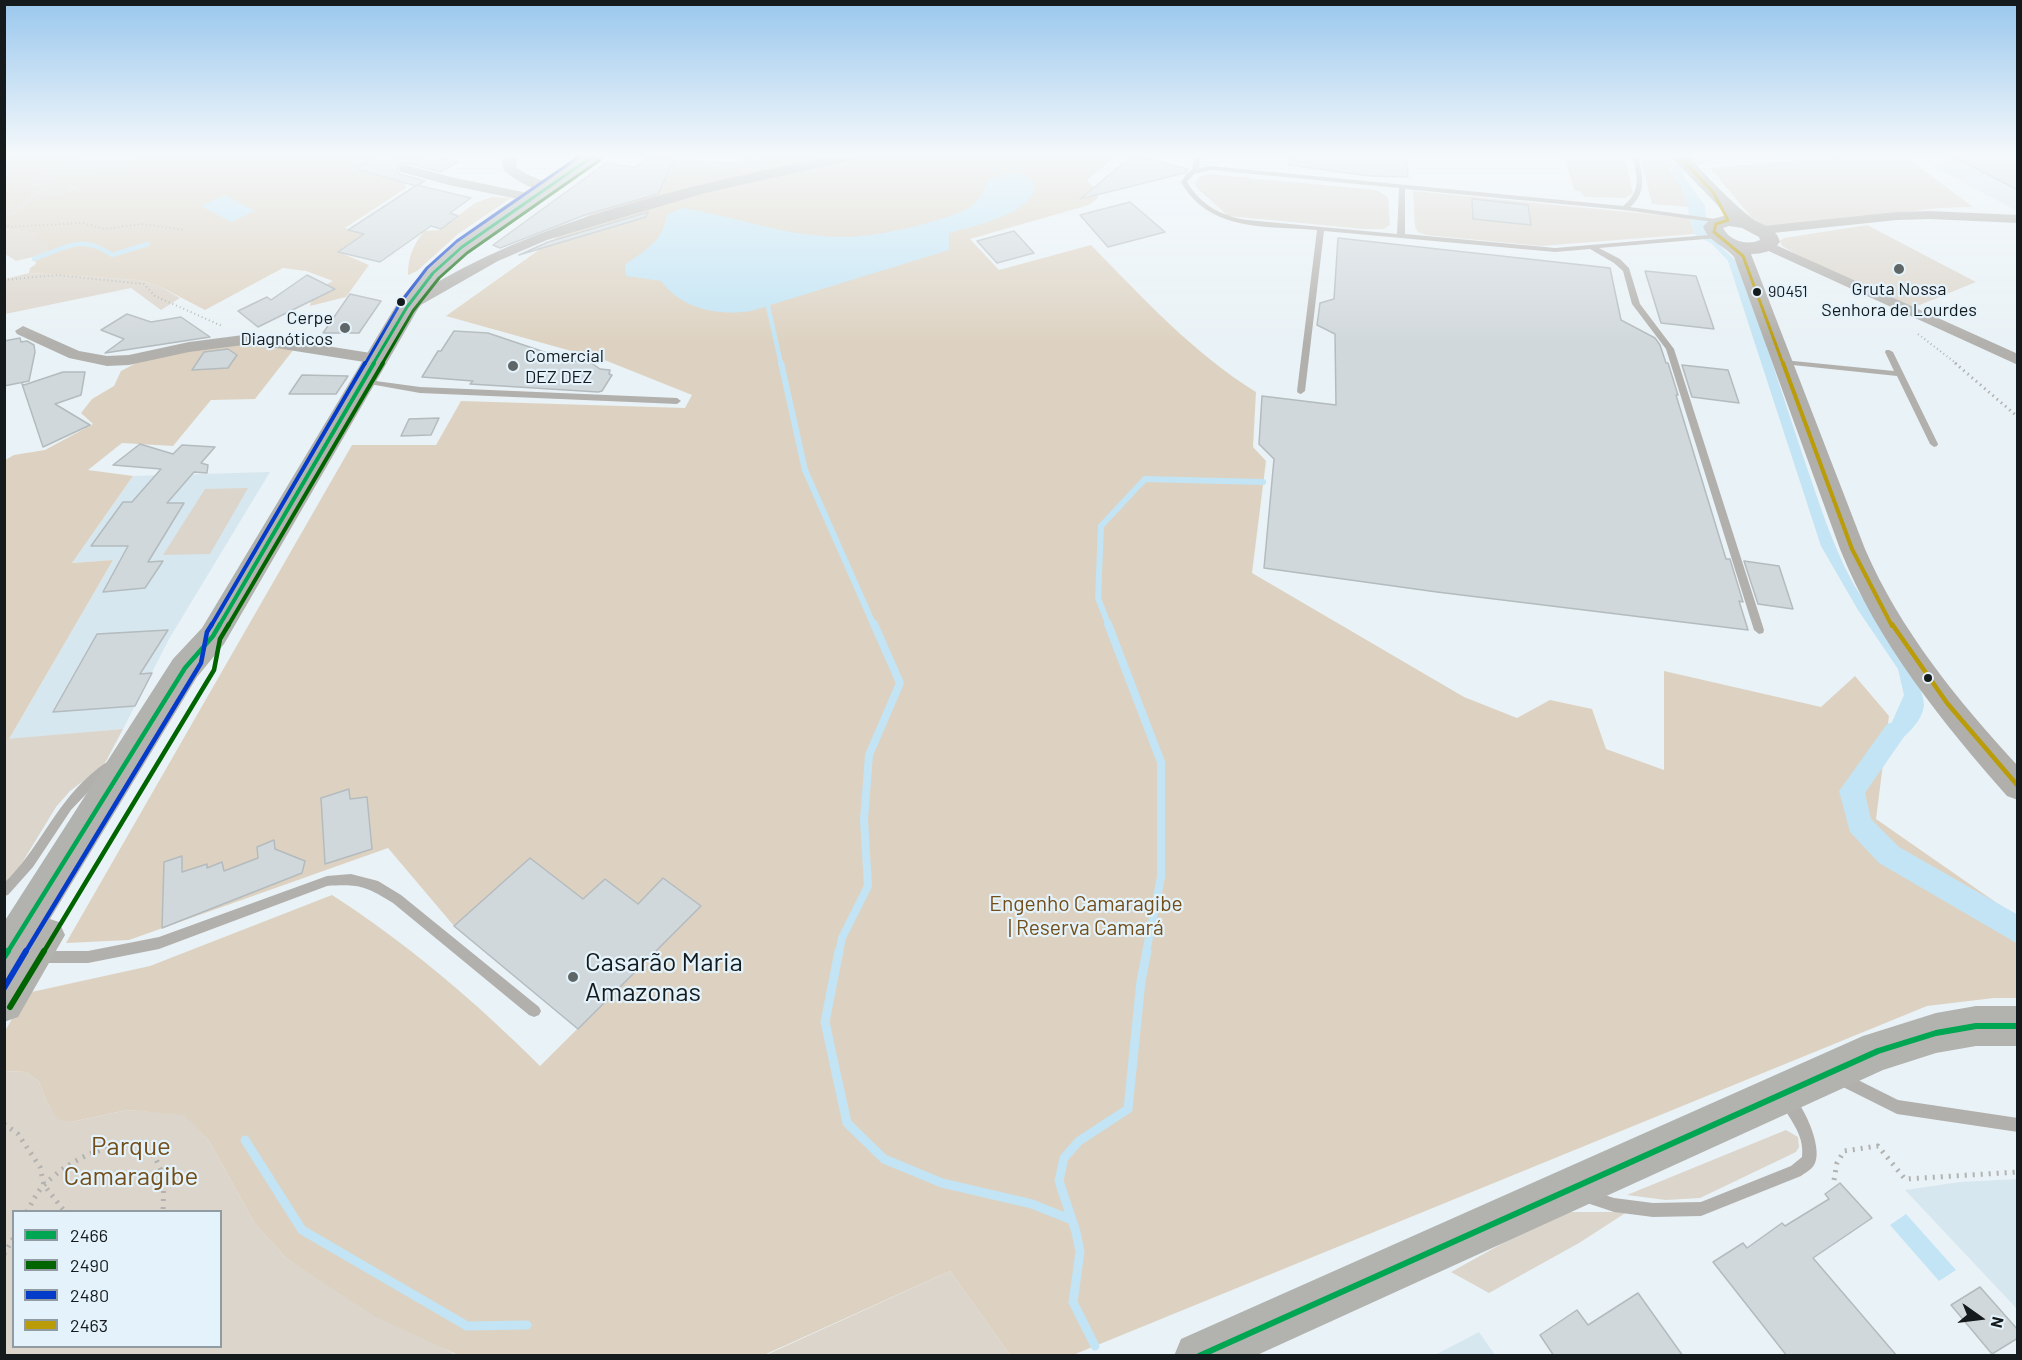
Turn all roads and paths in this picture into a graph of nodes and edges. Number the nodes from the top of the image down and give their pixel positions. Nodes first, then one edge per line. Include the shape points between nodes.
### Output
1 (505, 217) edge
2 (608, 217) edge
3 (1222, 217) edge
4 (1401, 217) edge
5 (1695, 217) edge
6 (1716, 217) edge
7 (1733, 217) edge
8 (1889, 217) edge
9 (1984, 217) edge
10 (2018, 219) edge
11 (4, 224) edge
12 (1717, 227) junction
13 (1321, 228) junction
14 (184, 230) dead end
15 (1401, 235) junction
16 (1751, 241) junction
17 (462, 247) junction
18 (1593, 248) junction
19 (507, 251) junction
20 (4, 280) edge
21 (1891, 302) junction
22 (407, 307) junction
23 (23, 331) dead end
24 (251, 339) junction
25 (1889, 352) dead end
26 (2018, 360) edge
27 (1783, 362) junction
28 (370, 370) junction
29 (1900, 374) junction
30 (1301, 391) dead end
31 (677, 401) dead end
32 (2018, 417) edge
33 (1934, 444) dead end
34 (1759, 630) dead end
35 (213, 636) junction
36 (141, 740) junction
37 (2018, 787) edge
38 (4, 891) edge
39 (18, 957) edge
40 (4, 1003) edge
41 (534, 1011) dead end
42 (2018, 1026) edge
43 (1828, 1072) junction
44 (1783, 1093) junction
45 (4, 1124) edge
46 (2018, 1125) edge
47 (2018, 1172) edge
48 (1834, 1180) dead end
49 (44, 1185) junction
50 (1569, 1191) junction
51 (28, 1210) edge
52 (63, 1210) edge
53 (163, 1210) edge
54 (12, 1240) edge
55 (4, 1254) edge
56 (1198, 1356) edge

1 - 17 main road
2 - 19 street
3 - 13 lane
4 - 15 lane
5 - 12 lane
6 - 12 street
7 - 16 street
8 - 16 street
9 - 10 street
11 - 14 path via 10,227 83,223 90,228 113,229 139,224
12 - 16 street
12 - 18 lane via 1696,238
13 - 15 lane
13 - 30 lane
15 - 18 lane via 1537,249
16 - 21 street
16 - 27 street
17 - 19 street
17 - 22 main road via 433,273
18 - 34 lane via 1626,270 1636,304 1670,349
19 - 22 street
20 - 24 path via 52,275 144,284 155,296
21 - 26 street
21 - 32 path via 1896,316
22 - 28 main road
23 - 24 street via 75,355 107,361
24 - 28 street
25 - 29 lane
27 - 29 lane
27 - 37 street via 1873,593 1949,706
28 - 31 lane via 420,390
28 - 35 main road
29 - 33 lane
35 - 36 main road via 185,668
35 - 39 main road via 208,666
36 - 38 lane via 75,797 17,880
36 - 39 main road
39 - 40 main road
39 - 41 lane via 88,957 159,943 327,881 351,879 374,885 397,899
42 - 43 main road via 1976,1026 1936,1033
43 - 44 main road
43 - 46 lane via 1897,1107
44 - 50 main road
44 - 50 lane via 1807,1131 1811,1149 1809,1161 1796,1171 1701,1209 1643,1209
45 - 49 path via 18,1134 40,1167
47 - 48 path via 1905,1179 1878,1146 1844,1151
49 - 51 path
49 - 52 path
49 - 53 path via 74,1162 122,1146 137,1147 156,1156 162,1170 166,1187
50 - 56 main road
54 - 55 path

